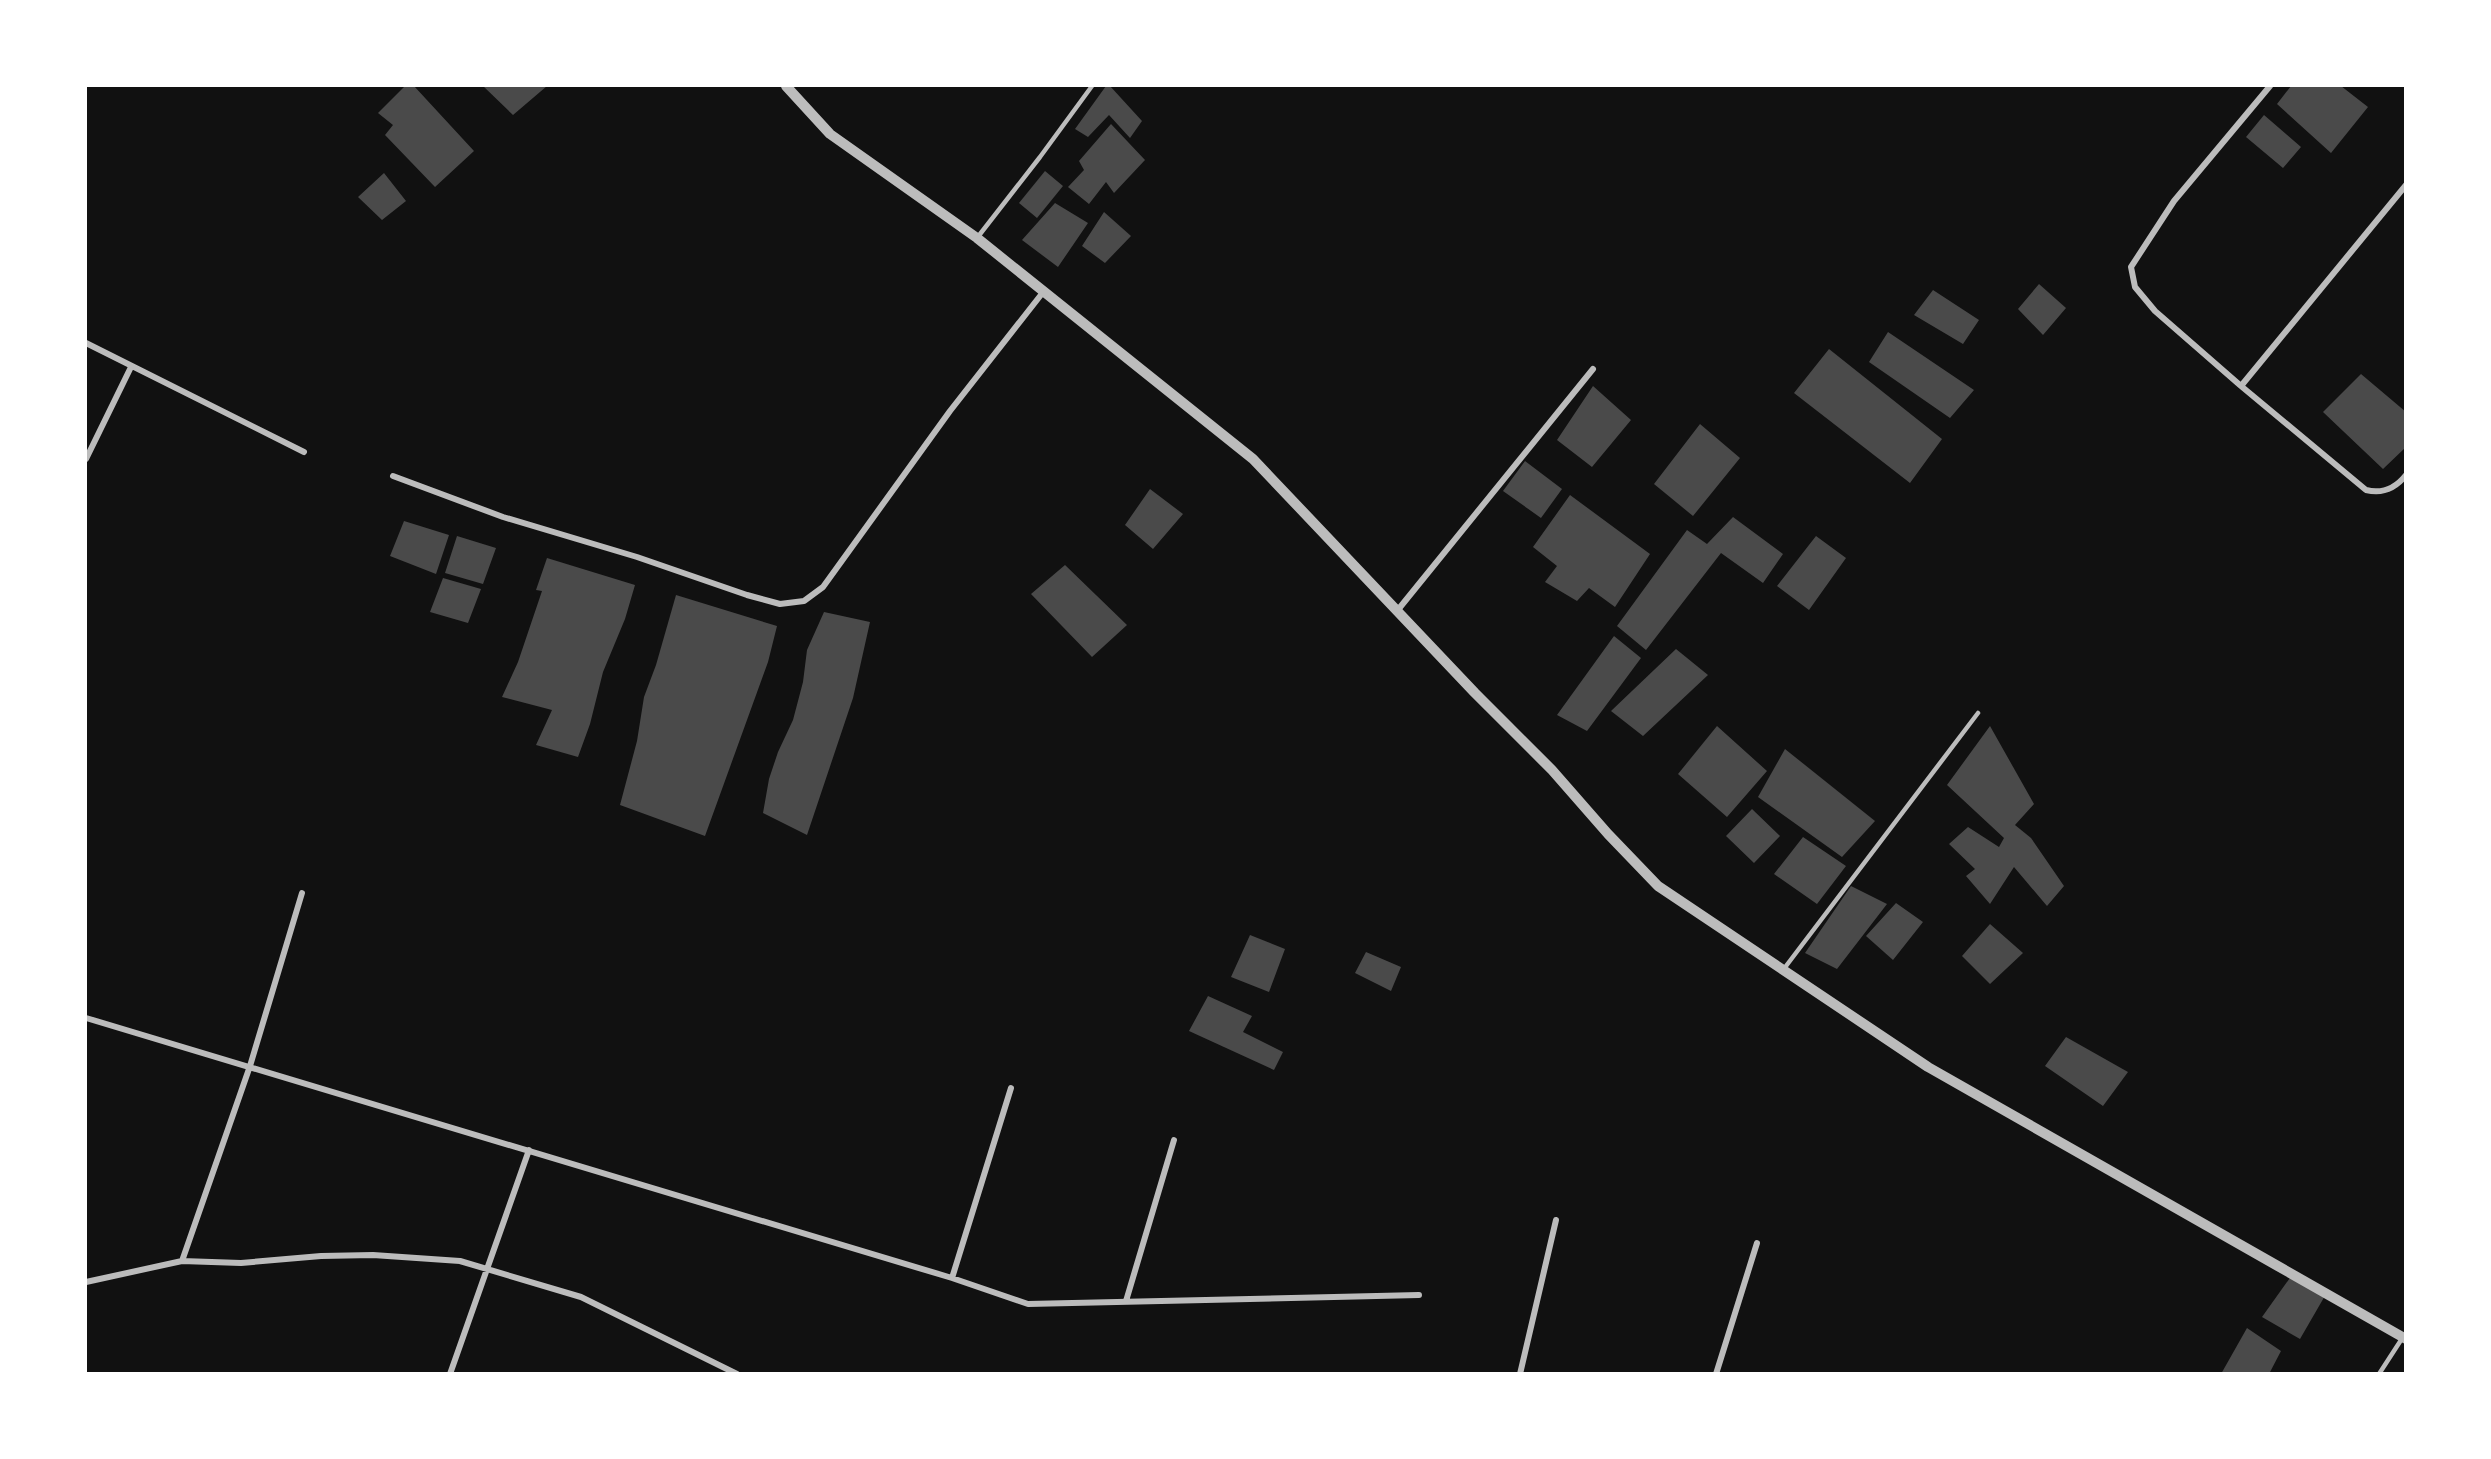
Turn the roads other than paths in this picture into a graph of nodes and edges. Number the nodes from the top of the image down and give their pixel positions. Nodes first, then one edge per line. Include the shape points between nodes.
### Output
1 (786, 86) edge
2 (1092, 86) edge
3 (2270, 86) edge
4 (2406, 185) edge
5 (977, 238) junction
6 (1044, 291) junction
7 (86, 343) edge
8 (131, 367) junction
9 (1593, 369) dead end
10 (2241, 386) junction
11 (304, 452) dead end
12 (86, 459) edge
13 (2406, 475) edge
14 (393, 476) dead end
15 (1397, 611) junction
16 (1978, 713) dead end
17 (302, 893) dead end
18 (1783, 970) junction
19 (86, 1018) edge
20 (250, 1066) junction
21 (1011, 1088) dead end
22 (1174, 1140) dead end
23 (529, 1150) junction
24 (1556, 1220) dead end
25 (1757, 1243) dead end
26 (182, 1261) junction
27 (486, 1269) junction
28 (952, 1278) junction
29 (86, 1282) edge
30 (1419, 1295) dead end
31 (1126, 1301) junction
32 (2404, 1338) edge
33 (450, 1374) edge
34 (737, 1374) edge
35 (1520, 1374) edge
36 (1716, 1374) edge
37 (2379, 1374) edge

1 - 5 street via 830,134
2 - 5 lane
3 - 10 street via 2174,201 2131,267 2135,287 2155,311
4 - 10 street
5 - 6 street
6 - 14 street via 950,411 823,587 804,601 780,603 747,595 503,517
6 - 15 street via 1253,459
7 - 8 street
8 - 11 street
8 - 12 street
9 - 15 street
10 - 13 street via 2366,490 2379,493 2398,485
15 - 18 street via 1658,886
16 - 18 lane
17 - 20 street
18 - 32 street via 1928,1067
19 - 20 street
20 - 23 street
20 - 26 street
21 - 28 street
22 - 31 street
23 - 27 street
23 - 28 street
24 - 35 street
25 - 36 street
26 - 27 street via 241,1263 373,1255 460,1261
26 - 29 street
27 - 33 street
27 - 34 street via 581,1297
28 - 31 street via 1028,1304
30 - 31 street
32 - 37 lane

